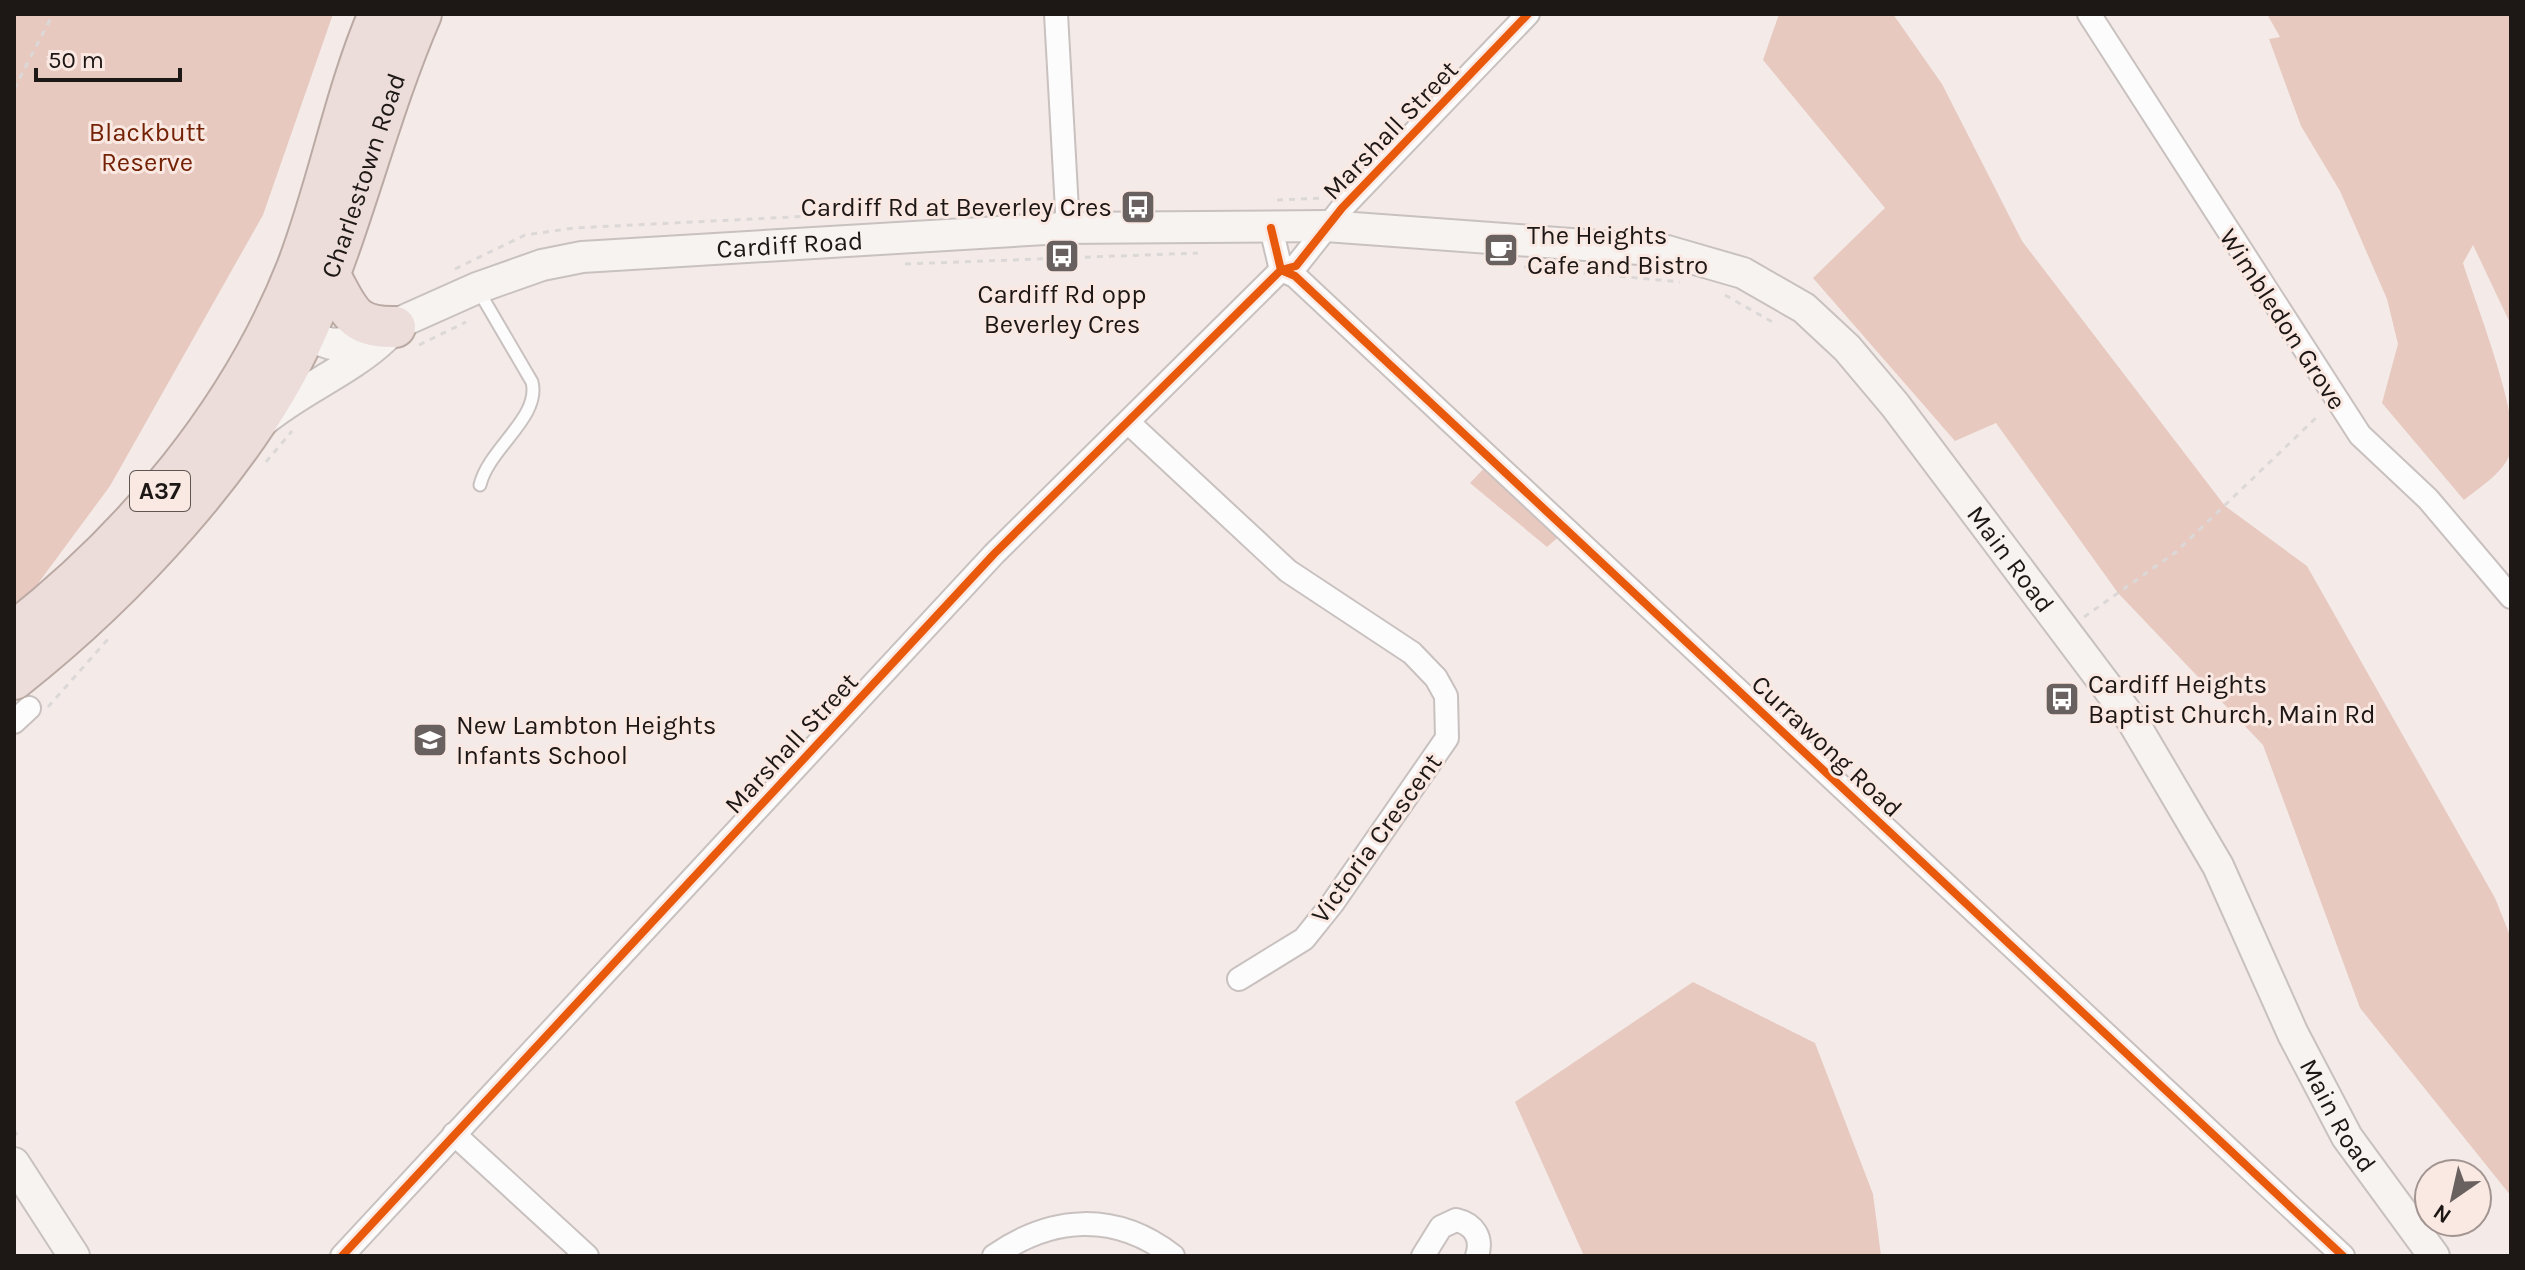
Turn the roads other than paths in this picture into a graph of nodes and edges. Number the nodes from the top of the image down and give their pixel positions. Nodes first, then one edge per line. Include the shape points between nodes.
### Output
1 (379, 14) edge
2 (421, 14) edge
3 (1056, 14) edge
4 (1528, 14) edge
5 (2089, 14) edge
6 (1326, 226) junction
7 (1068, 228) junction
8 (1271, 228) junction
9 (1281, 270) junction
10 (330, 276) junction
11 (477, 288) junction
12 (395, 327) junction
13 (289, 330) junction
14 (1130, 424) junction
15 (242, 440) junction
16 (480, 485) dead end
17 (2511, 597) edge
18 (14, 632) edge
19 (19, 703) edge
20 (1239, 979) dead end
21 (454, 1134) junction
22 (14, 1163) edge
23 (74, 1256) edge
24 (342, 1256) edge
25 (587, 1256) edge
26 (994, 1256) edge
27 (1173, 1256) edge
28 (1423, 1256) edge
29 (1477, 1256) edge
30 (2343, 1256) edge
31 (2434, 1256) edge

1 - 13 highway, Charlestown Road / A37 via 358,63 298,264
2 - 10 highway, Charlestown Road / A37 via 397,69
3 - 7 street
4 - 6 street, Marshall Street
5 - 17 street, Wimbledon Grove via 2335,401 2360,435 2428,499
6 - 8 main road, Cardiff Road
6 - 9 street, Marshall Street via 1296,266
6 - 31 main road, Main Road via 1667,251 1743,273 1804,308 1895,405 2132,720 2218,866 2293,1034 2347,1137
7 - 8 main road, Cardiff Road
7 - 11 main road, Cardiff Road via 611,254 542,265
8 - 9 street
9 - 14 street, Marshall Street
9 - 30 street, Currawong Road via 1295,276
10 - 12 highway via 355,317 369,326
10 - 13 highway, Charlestown Road / A37
11 - 12 main road, Cardiff Road
11 - 16 lane via 535,392 531,407 490,458
12 - 13 main road, Cardiff Road via 339,344
12 - 15 main road via 361,360 308,387
13 - 15 highway, A37
13 - 18 highway, A37 via 155,498 70,585
14 - 20 street, Victoria Crescent via 1288,571 1412,653 1446,696 1447,738 1332,904 1304,939
14 - 21 street, Marshall Street via 994,554
15 - 19 highway, A37
21 - 24 street, Marshall Street
21 - 25 street
22 - 23 main road
26 - 27 street via 1045,1227 1078,1223 1135,1235
28 - 29 street via 1441,1227 1456,1220 1477,1233

